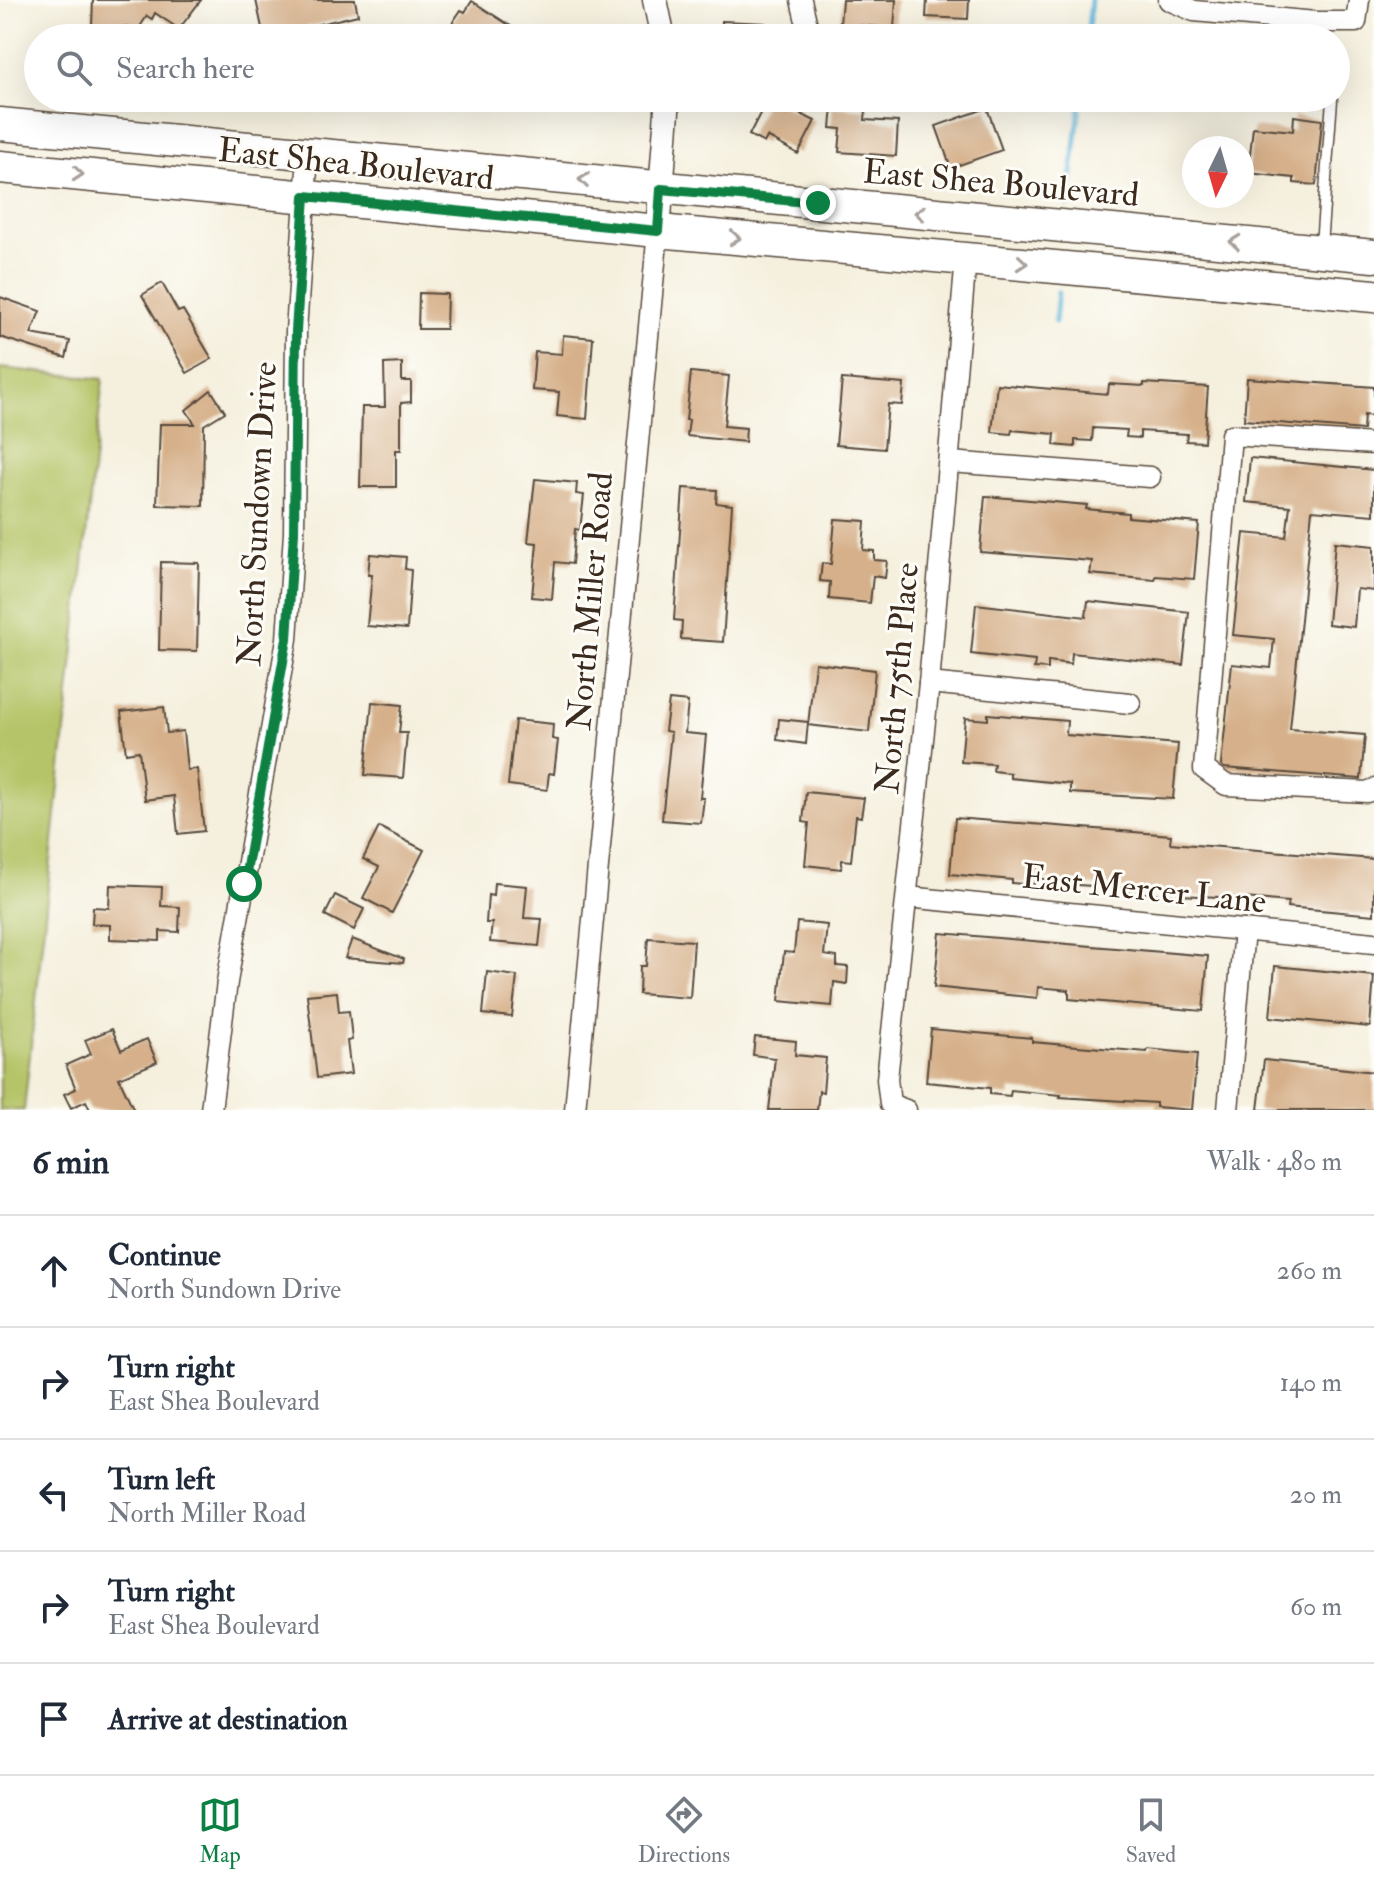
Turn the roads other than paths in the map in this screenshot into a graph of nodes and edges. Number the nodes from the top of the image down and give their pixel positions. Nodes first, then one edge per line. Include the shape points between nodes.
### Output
1 (655, 0) edge
2 (801, 0) edge
3 (1169, 0) edge
4 (1359, 0) edge
5 (660, 24) edge
6 (807, 24) edge
7 (667, 112) edge
8 (1331, 112) edge
9 (0, 124) edge
10 (308, 155) junction
11 (0, 167) edge
12 (661, 189) junction
13 (305, 196) junction
14 (658, 231) junction
15 (1316, 251) junction
16 (1374, 256) edge
17 (966, 258) junction
18 (1309, 290) junction
19 (1374, 296) edge
20 (1374, 444) edge
21 (949, 462) junction
22 (1150, 477) dead end
23 (929, 683) junction
24 (1130, 703) dead end
25 (1374, 789) edge
26 (907, 897) junction
27 (1244, 930) junction
28 (1374, 943) edge
29 (898, 1107) edge
30 (211, 1110) edge
31 (575, 1110) edge
32 (1228, 1110) edge

1 - 5 street
2 - 6 street
3 - 4 street via 1194,11 1316,22 1356,22
7 - 12 street, North Miller Road
8 - 15 lane
9 - 10 main road, East Shea Boulevard
12 -> 10 main road, East Shea Boulevard
10 - 13 street, North Sundown Drive
11 -> 13 main road, East Shea Boulevard
12 - 14 street, North Miller Road
15 -> 12 main road, East Shea Boulevard
13 - 14 main road, East Shea Boulevard
13 - 30 street, North Sundown Drive via 287,639 227,982
14 -> 17 main road, East Shea Boulevard
14 - 31 street, North Miller Road
15 - 16 main road, East Shea Boulevard
15 - 18 main road
17 -> 18 main road, East Shea Boulevard
17 - 21 street, North 75th Place
18 - 19 main road, East Shea Boulevard
20 - 25 street via 1231,435 1204,769 1226,785
21 - 22 street
21 - 23 street, North 75th Place
23 - 24 street
23 - 26 street, North 75th Place
26 - 27 street, East Mercer Lane
26 - 29 street, North 75th Place via 887,1079
27 - 28 street, East Mercer Lane
27 - 32 street

